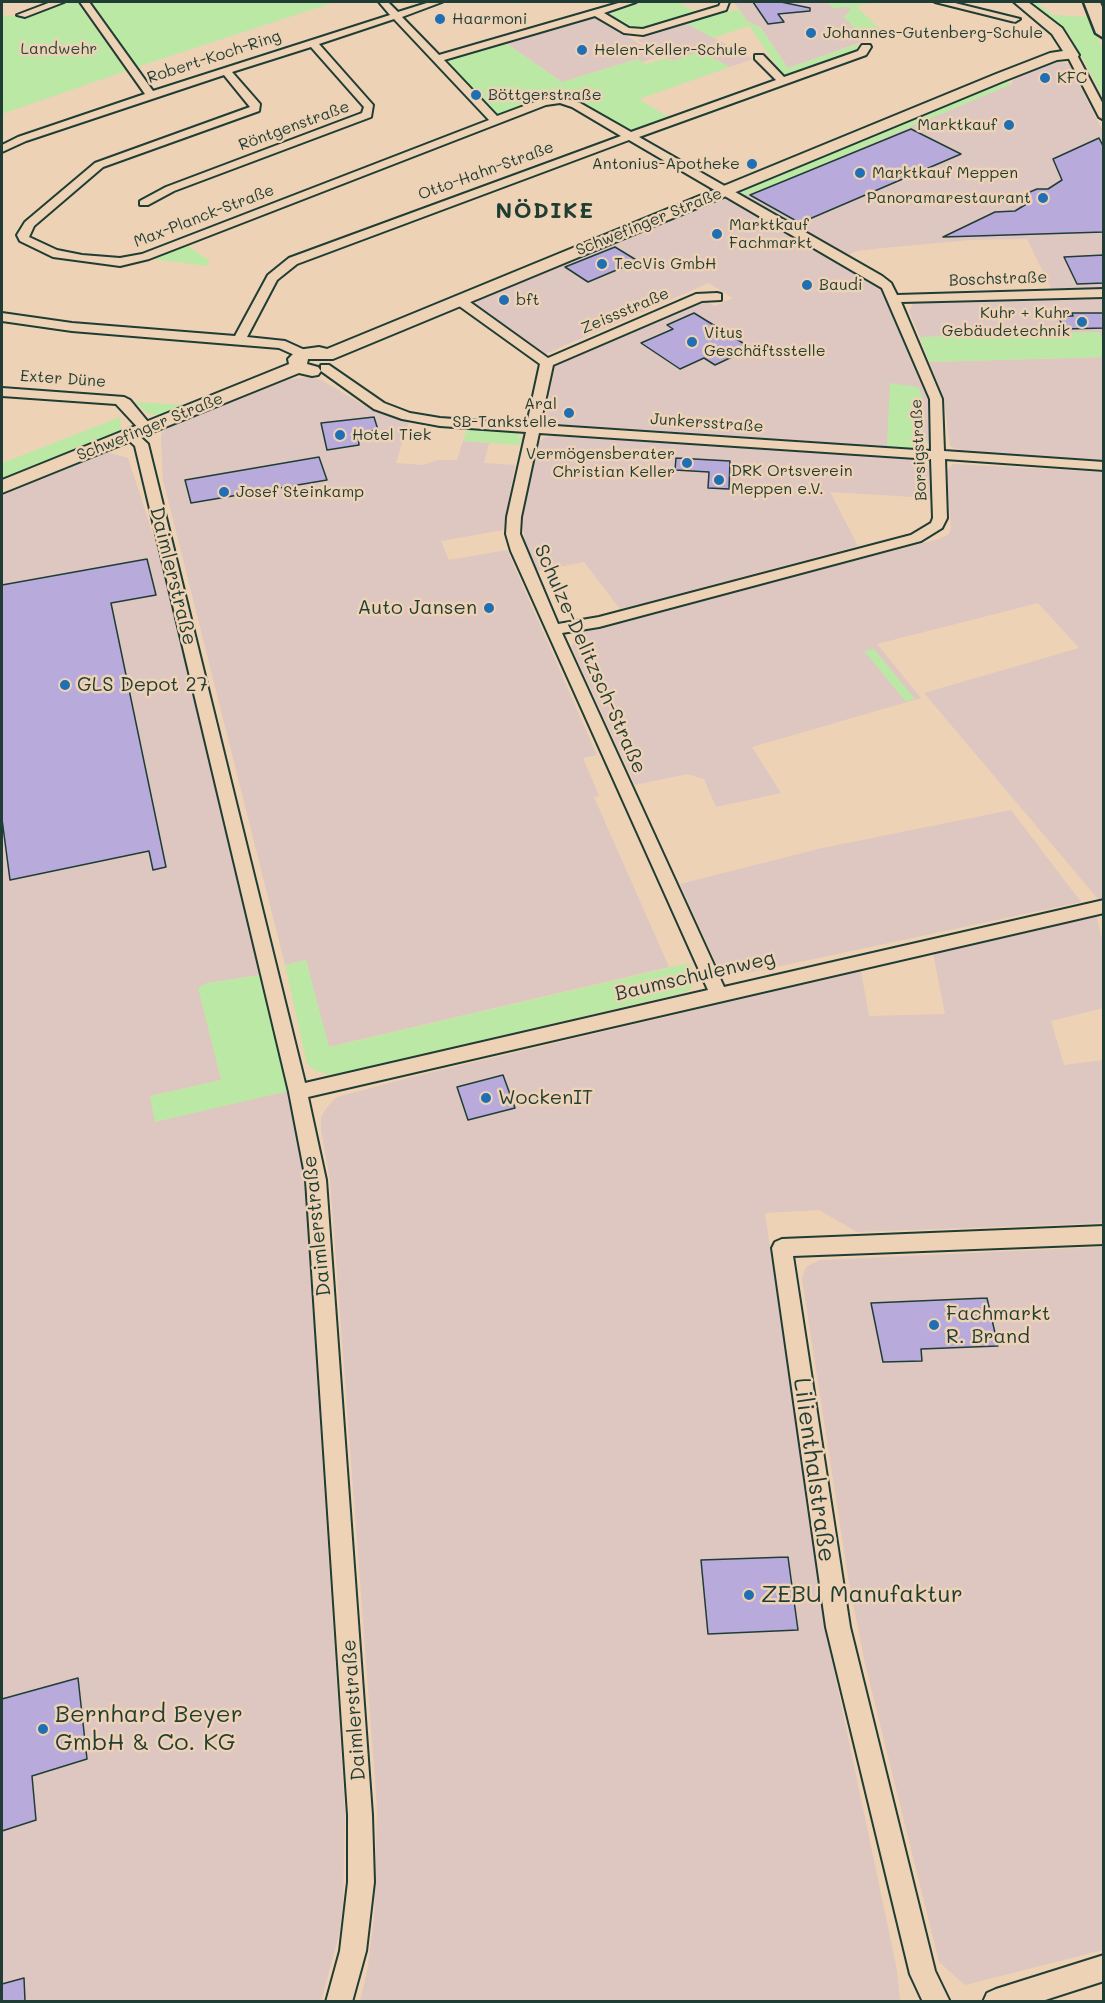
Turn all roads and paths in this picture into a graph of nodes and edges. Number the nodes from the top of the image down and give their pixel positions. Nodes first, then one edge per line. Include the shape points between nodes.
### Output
1 (59, 2) edge
2 (84, 2) edge
3 (382, 2) edge
4 (438, 2) edge
5 (631, 2) edge
6 (725, 2) edge
7 (940, 2) edge
8 (1020, 2) edge
9 (1092, 2) edge
10 (596, 12) junction
11 (394, 14) junction
12 (22, 15) dead end
13 (1015, 19) dead end
14 (1104, 33) edge
15 (312, 42) junction
16 (866, 47) dead end
17 (1072, 55) junction
18 (759, 57) dead end
19 (436, 58) junction
20 (225, 70) junction
21 (783, 82) junction
22 (151, 95) junction
23 (561, 100) joint
24 (1104, 117) edge
25 (495, 121) junction
26 (630, 136) junction
27 (2, 149) edge
28 (725, 191) junction
29 (144, 203) dead end
30 (1104, 293) edge
31 (717, 297) dead end
32 (894, 299) junction
33 (459, 300) junction
34 (2, 317) edge
35 (239, 340) junction
36 (301, 360) junction
37 (326, 361) junction
38 (548, 363) junction
39 (2, 392) edge
40 (532, 428) junction
41 (138, 432) junction
42 (939, 456) junction
43 (1103, 471) edge
44 (2, 487) edge
45 (553, 630) junction
46 (1104, 906) edge
47 (718, 993) junction
48 (298, 1092) junction
49 (1104, 1235) edge
50 (1104, 1968) edge
51 (339, 2001) edge
52 (937, 2001) edge
53 (996, 2001) edge

1 - 12 street
2 - 22 street
3 - 11 street
4 - 11 street, Robert-Koch-Ring
5 - 10 street
6 - 10 street via 723,8 634,33
7 - 13 street
8 - 17 street via 1057,32
9 - 14 main road
10 - 19 street
11 - 15 street, Robert-Koch-Ring
11 - 19 street
15 - 20 street, Robert-Koch-Ring
15 - 29 street, Röntgenstraße via 369,107 367,115 170,189
16 - 21 street, Otto-Hahn-Straße via 862,53
17 - 24 street
17 - 28 street, Schwefinger Straße via 1055,56 1018,70
18 - 21 street
19 - 25 street
20 - 22 street, Robert-Koch-Ring
20 - 25 street, Max-Planck-Straße via 255,104 255,109 99,165 29,224 24,239 63,256 131,261
21 - 26 street, Otto-Hahn-Straße
22 - 27 street, Robert-Koch-Ring
23 - 25 street, Max-Planck-Straße via 544,102
23 - 26 street, Borsigstraße
26 - 28 street, Borsigstraße
26 - 35 street, Otto-Hahn-Straße via 293,261 272,278
28 - 32 street, Borsigstraße via 878,279
28 - 33 street, Schwefinger Straße
30 - 32 street, Boschstraße
31 - 38 street, Zeissstraße via 700,297
32 - 42 street, Borsigstraße via 936,399
33 - 37 street, Schwefinger Straße
33 - 38 street
34 - 35 street via 72,327
35 - 36 street via 282,344
36 - 37 street, Schwefinger Straße via 308,371
36 - 41 street, Schwefinger Straße
37 - 40 street, Junkersstraße via 379,406 407,416
38 - 40 street, Schulze-Delitzsch-Straße
39 - 41 street, Exter Düne via 119,400 125,403
40 - 42 street, Junkersstraße
40 - 45 street, Schulze-Delitzsch-Straße via 513,534
41 - 44 street, Schwefinger Straße
41 - 48 street, Daimlerstraße
42 - 43 street, Junkersstraße
42 - 45 street, Borsigstraße via 940,518 929,532 700,596
45 - 47 street, Schulze-Delitzsch-Straße
46 - 47 street, Baumschulenweg
47 - 48 street, Baumschulenweg
48 - 51 street, Daimlerstraße via 316,1180 359,1762 361,1882 353,1951
49 - 52 street, Lilienthalstraße via 782,1248 838,1627 923,1974
50 - 53 street

